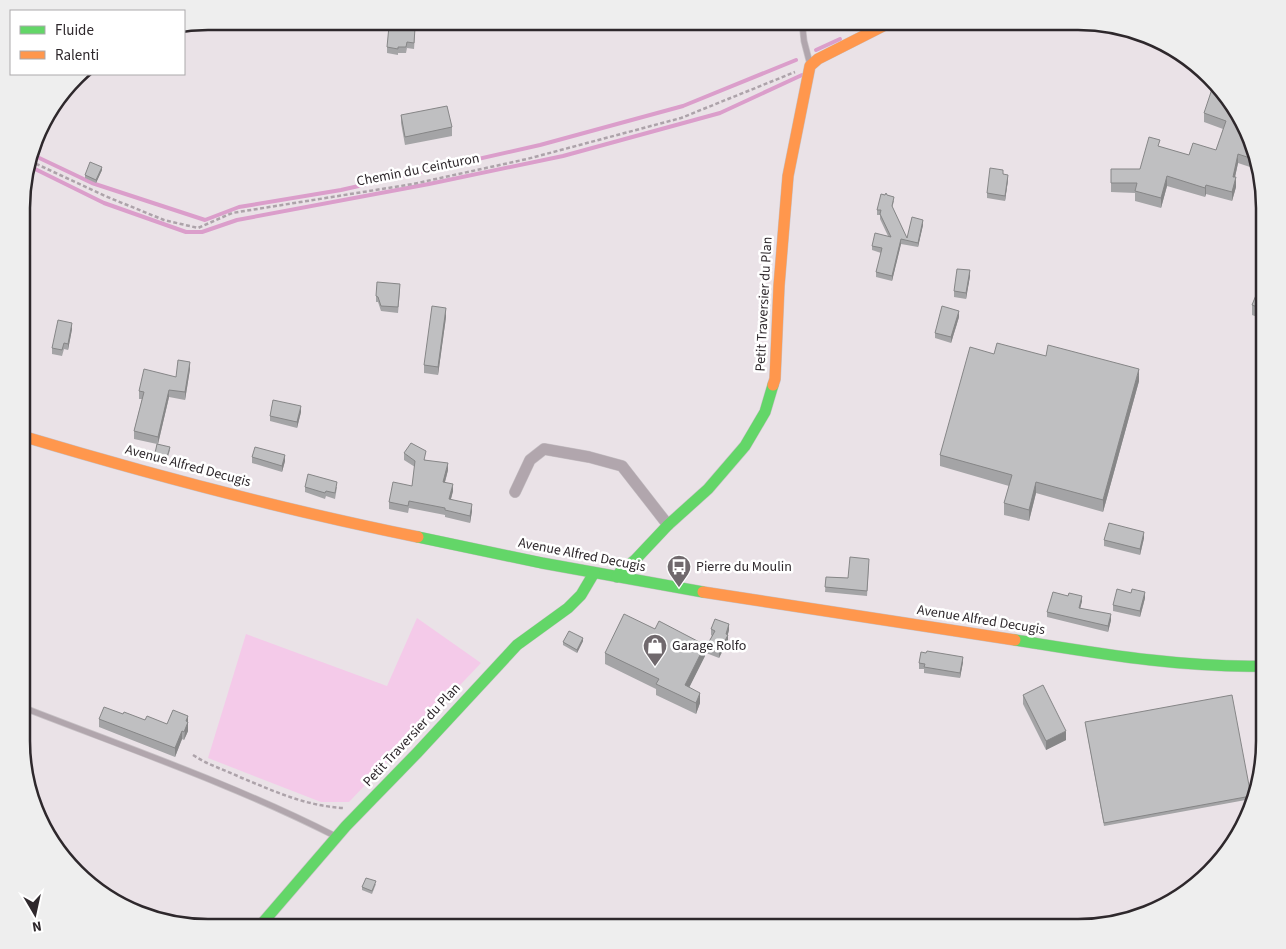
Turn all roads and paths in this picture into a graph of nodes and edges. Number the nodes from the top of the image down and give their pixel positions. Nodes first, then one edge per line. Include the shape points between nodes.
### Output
1 (803, 30) edge
2 (875, 30) edge
3 (810, 66) junction
4 (36, 164) edge
5 (30, 438) edge
6 (515, 492) dead end
7 (668, 525) junction
8 (594, 573) junction
9 (617, 577) junction
10 (1256, 666) edge
11 (30, 710) edge
12 (193, 755) dead end
13 (363, 808) junction
14 (337, 837) junction
15 (266, 919) edge

1 - 3 lane
2 - 3 street
3 - 4 path, Chemin du Ceinturon via 681,118 527,159 413,184 232,213 198,228 164,220
3 - 7 street, Petit Traversier du Plan via 788,176 776,379 765,412 745,446 708,489
5 - 8 street, Avenue Alfred Decugis via 323,518
6 - 7 street via 530,460 544,448 589,457 622,466
7 - 9 street, Petit Traversier du Plan
8 - 9 street, Avenue Alfred Decugis
8 - 13 street, Petit Traversier du Plan via 581,595 517,645
9 - 10 street, Avenue Alfred Decugis via 1109,656 1228,667
11 - 14 lane via 276,807
12 - 13 path via 207,764 295,800 327,807
13 - 14 street, Petit Traversier du Plan
14 - 15 street, Petit Traversier du Plan

